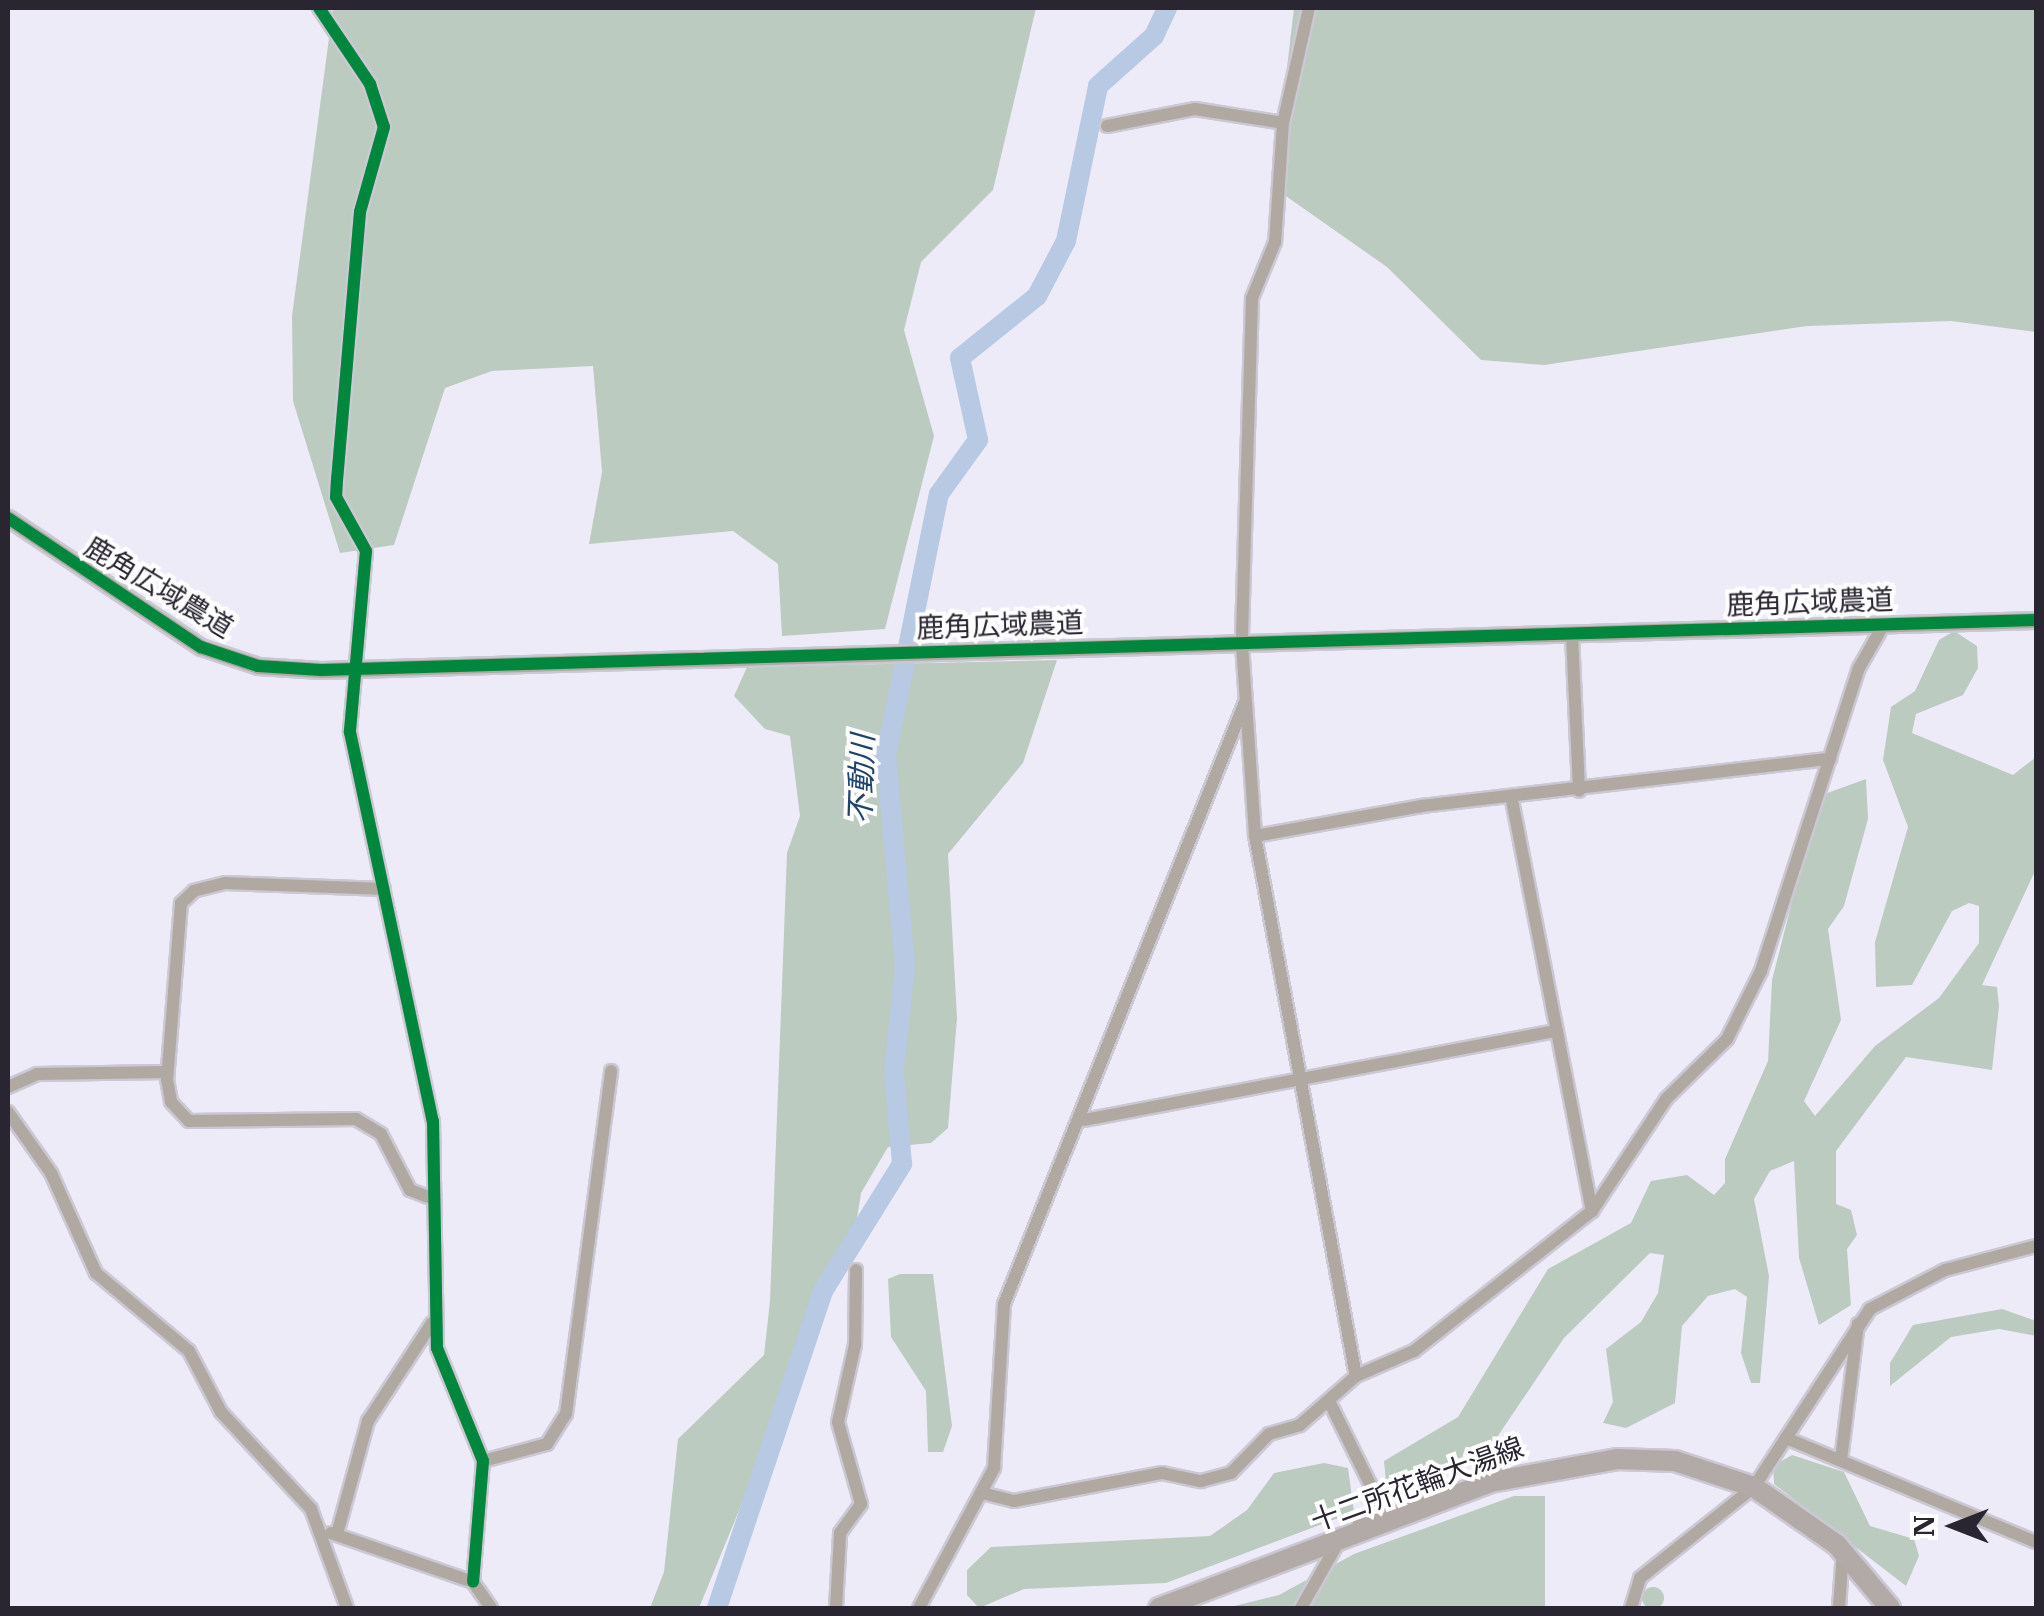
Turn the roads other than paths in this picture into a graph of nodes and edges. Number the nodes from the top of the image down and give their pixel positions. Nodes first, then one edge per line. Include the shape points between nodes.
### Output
1 (320, 8) edge
2 (1309, 8) edge
3 (1283, 123) junction
4 (1107, 126) dead end
5 (8, 518) edge
6 (2036, 620) edge
7 (1884, 624) junction
8 (1572, 634) junction
9 (1242, 644) junction
10 (357, 668) junction
11 (1248, 695) junction
12 (1830, 760) junction
13 (1578, 791) junction
14 (1512, 800) junction
15 (1255, 836) junction
16 (384, 889) junction
17 (1557, 1031) junction
18 (611, 1071) dead end
19 (168, 1072) junction
20 (1305, 1081) junction
21 (8, 1087) edge
22 (8, 1112) edge
23 (1084, 1120) junction
24 (433, 1199) junction
25 (1592, 1211) junction
26 (2036, 1246) edge
27 (856, 1270) dead end
28 (432, 1323) junction
29 (1858, 1323) junction
30 (1356, 1376) junction
31 (1329, 1401) junction
32 (1786, 1438) junction
33 (1842, 1460) junction
34 (483, 1461) junction
35 (1754, 1487) junction
36 (982, 1494) junction
37 (330, 1534) junction
38 (1340, 1540) junction
39 (2036, 1542) edge
40 (1843, 1551) junction
41 (473, 1582) junction
42 (347, 1608) edge
43 (491, 1608) edge
44 (836, 1608) edge
45 (919, 1608) edge
46 (1159, 1608) edge
47 (1302, 1608) edge
48 (1631, 1608) edge
49 (1839, 1608) edge
50 (1890, 1608) edge

1 - 10 street via 370,84 384,128 360,212 336,497 365,537
2 - 3 street
3 - 4 street via 1196,108
3 - 9 street via 1280,213 1252,298
5 - 10 street, 鹿角広域農道 via 200,647 258,666
6 - 7 street, 鹿角広域農道
7 - 8 street, 鹿角広域農道
7 - 12 street
8 - 9 street, 鹿角広域農道
8 - 13 street
9 - 10 street, 鹿角広域農道
9 - 11 street
10 - 16 street via 350,732
11 - 15 street
11 - 23 street
12 - 13 street
12 - 25 street via 1788,904 1727,1039 1666,1099
13 - 14 street
14 - 15 street
14 - 17 street
15 - 20 street
16 - 19 street via 225,883 194,891 182,903
16 - 24 street via 433,1121
17 - 20 street
17 - 25 street
18 - 34 street via 566,1414 547,1444
19 - 21 street via 37,1074
19 - 24 street via 171,1102 189,1121 356,1119 381,1134 410,1190
20 - 23 street
20 - 30 street
22 - 37 street via 51,1173 96,1273 189,1350 222,1412 289,1477
23 - 36 street via 1004,1304 994,1468
24 - 28 street
25 - 30 street via 1414,1351
26 - 29 street via 1913,1283
27 - 44 street via 856,1344 838,1422 861,1504 840,1532
28 - 34 street
28 - 37 street via 368,1421
29 - 32 street
29 - 33 street
30 - 31 street
31 - 36 street via 1216,1477 1162,1473 1014,1501
31 - 38 street via 1381,1506
32 - 33 street
32 - 35 street
33 - 39 street
34 - 41 street
35 - 38 main road, 十二所花輪大湯線 via 1675,1462 1573,1462 1491,1482
35 - 40 main road, 十二所花輪大湯線
35 - 48 street via 1640,1578
36 - 45 street
37 - 41 street
37 - 42 street
38 - 46 main road, 十二所花輪大湯線
38 - 47 street
40 - 49 street
40 - 50 main road, 十二所花輪大湯線
41 - 43 street

